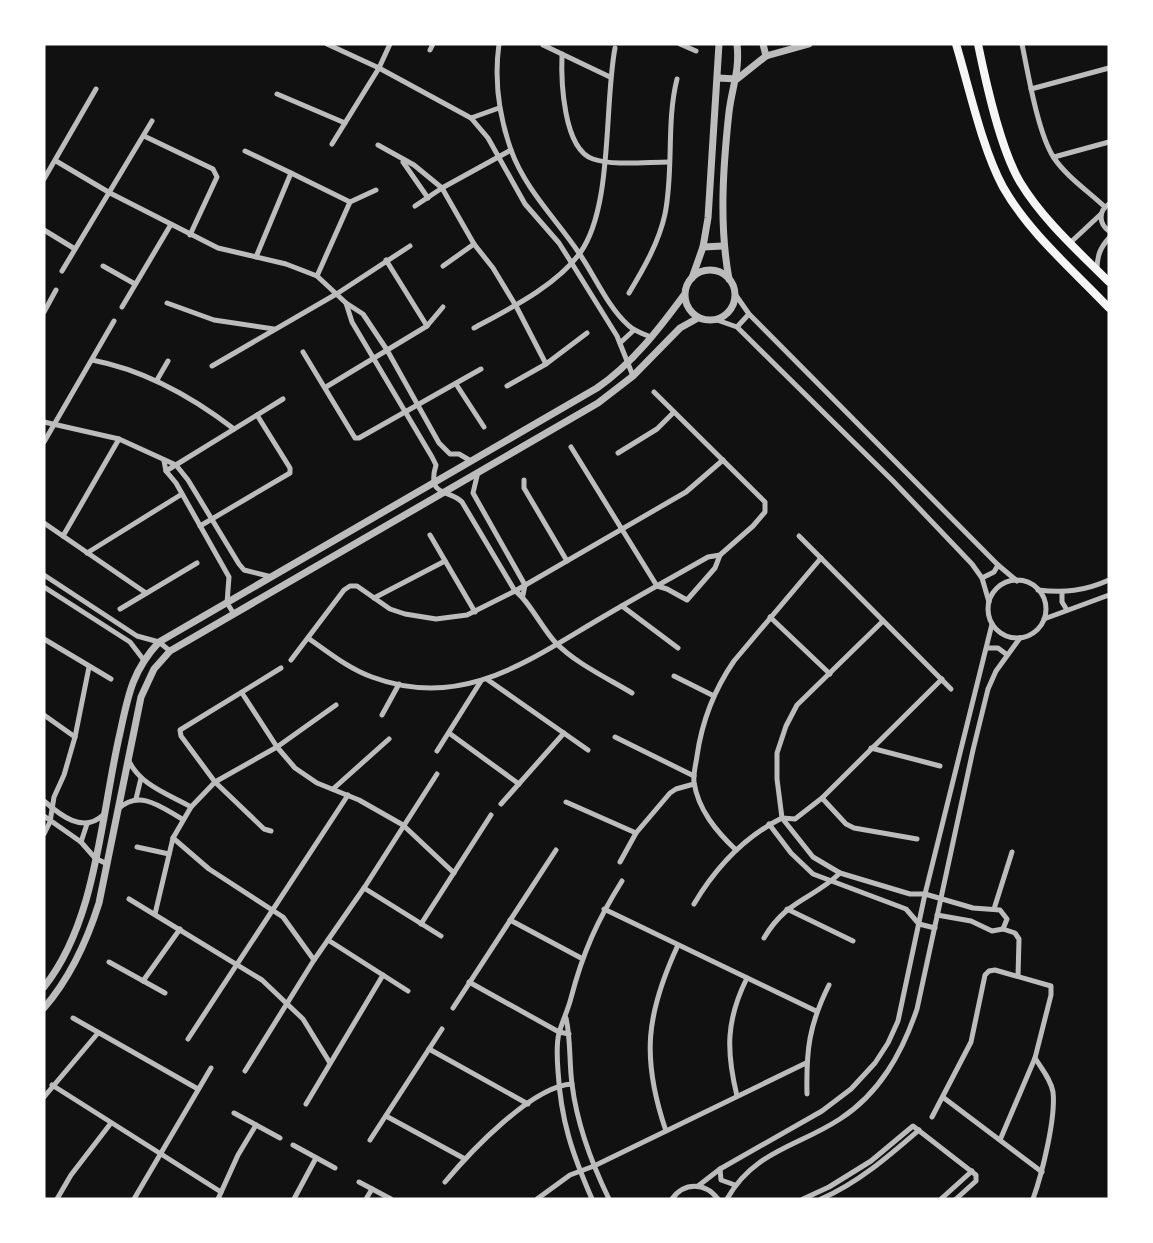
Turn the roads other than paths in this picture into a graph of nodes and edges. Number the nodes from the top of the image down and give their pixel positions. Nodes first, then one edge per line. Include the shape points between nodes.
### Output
1 (327, 44) edge
2 (390, 44) edge
3 (499, 44) edge
4 (680, 44) edge
5 (719, 44) edge
6 (737, 44) edge
7 (763, 44) edge
8 (809, 44) edge
9 (956, 44) edge
10 (978, 44) edge
11 (1022, 44) edge
12 (543, 45) edge
13 (615, 48) dead end
14 (696, 51) dead end
15 (562, 54) junction
16 (766, 56) junction
17 (379, 68) junction
18 (1109, 68) edge
19 (610, 77) junction
20 (718, 78) junction
21 (677, 79) dead end
22 (737, 79) junction
23 (96, 89) dead end
24 (1031, 89) junction
25 (276, 94) dead end
26 (499, 108) junction
27 (471, 118) junction
28 (152, 121) dead end
29 (345, 123) junction
30 (144, 136) junction
31 (1109, 142) edge
32 (332, 144) dead end
33 (378, 145) dead end
34 (511, 150) junction
35 (245, 151) dead end
36 (499, 157) junction
37 (1054, 157) junction
38 (402, 159) junction
39 (56, 161) junction
40 (604, 161) junction
41 (669, 162) junction
42 (291, 173) junction
43 (44, 179) edge
44 (442, 188) junction
45 (376, 190) dead end
46 (110, 193) junction
47 (428, 198) junction
48 (351, 202) junction
49 (1107, 205) edge
50 (415, 206) dead end
51 (1101, 214) junction
52 (170, 226) junction
53 (44, 230) edge
54 (1109, 231) edge
55 (190, 235) junction
56 (1109, 238) edge
57 (1071, 242) junction
58 (474, 244) junction
59 (410, 246) dead end
60 (723, 246) junction
61 (703, 247) junction
62 (75, 249) junction
63 (579, 253) junction
64 (256, 257) junction
65 (386, 260) junction
66 (571, 262) junction
67 (103, 265) dead end
68 (443, 266) dead end
69 (1097, 270) junction
70 (62, 271) dead end
71 (317, 276) junction
72 (691, 278) junction
73 (729, 279) junction
74 (1109, 282) edge
75 (135, 284) junction
76 (56, 290) dead end
77 (338, 293) junction
78 (629, 293) dead end
79 (735, 293) junction
80 (684, 295) junction
81 (167, 303) dead end
82 (346, 303) junction
83 (516, 306) junction
84 (122, 307) dead end
85 (443, 307) dead end
86 (1109, 308) edge
87 (44, 309) edge
88 (670, 314) junction
89 (749, 314) junction
90 (698, 318) junction
91 (717, 320) junction
92 (114, 321) dead end
93 (428, 326) junction
94 (737, 327) junction
95 (474, 328) dead end
96 (680, 328) junction
97 (274, 329) junction
98 (634, 330) junction
99 (587, 333) dead end
100 (652, 337) junction
101 (620, 343) junction
102 (387, 350) junction
103 (303, 352) dead end
104 (373, 357) junction
105 (92, 360) junction
106 (168, 361) dead end
107 (627, 363) junction
108 (546, 364) junction
109 (212, 366) dead end
110 (481, 369) dead end
111 (633, 376) junction
112 (157, 380) junction
113 (456, 384) junction
114 (507, 386) dead end
115 (326, 387) junction
116 (654, 391) dead end
117 (283, 399) dead end
118 (834, 400) junction
119 (419, 405) junction
120 (822, 411) junction
121 (406, 412) junction
122 (674, 412) junction
123 (257, 415) junction
124 (44, 422) edge
125 (53, 426) junction
126 (484, 427) dead end
127 (234, 429) junction
128 (119, 439) junction
129 (44, 442) edge
130 (571, 447) dead end
131 (618, 453) dead end
132 (450, 454) junction
133 (723, 460) junction
134 (164, 461) junction
135 (471, 461) junction
136 (176, 465) junction
137 (436, 465) junction
138 (905, 470) junction
139 (166, 471) junction
140 (478, 472) junction
141 (524, 480) dead end
142 (893, 481) junction
143 (435, 482) junction
144 (473, 490) junction
145 (443, 493) junction
146 (182, 494) junction
147 (458, 497) junction
148 (212, 518) junction
149 (44, 523) edge
150 (200, 526) junction
151 (622, 529) junction
152 (430, 535) dead end
153 (799, 536) dead end
154 (63, 537) junction
155 (87, 553) junction
156 (720, 555) junction
157 (821, 558) junction
158 (445, 561) junction
159 (567, 561) junction
160 (197, 563) dead end
161 (998, 565) junction
162 (244, 570) junction
163 (44, 575) edge
164 (229, 577) junction
165 (272, 577) junction
166 (982, 578) junction
167 (1109, 580) edge
168 (1017, 581) junction
169 (525, 585) junction
170 (657, 586) junction
171 (44, 587) edge
172 (1038, 590) junction
173 (515, 591) junction
174 (1062, 592) junction
175 (146, 593) junction
176 (523, 595) junction
177 (1109, 595) edge
178 (374, 598) junction
179 (989, 601) junction
180 (227, 603) junction
181 (622, 606) junction
182 (120, 609) dead end
183 (1067, 610) junction
184 (475, 611) junction
185 (234, 614) junction
186 (770, 617) junction
187 (1044, 620) junction
188 (883, 621) junction
189 (992, 624) junction
190 (308, 638) junction
191 (1020, 638) junction
192 (44, 639) edge
193 (159, 642) junction
194 (557, 644) junction
195 (678, 648) dead end
196 (987, 648) junction
197 (170, 651) junction
198 (1006, 654) junction
199 (143, 659) junction
200 (291, 660) dead end
201 (89, 667) junction
202 (281, 668) dead end
203 (830, 674) junction
204 (674, 676) dead end
205 (111, 679) dead end
206 (942, 679) junction
207 (488, 680) junction
208 (481, 681) junction
209 (399, 684) junction
210 (951, 689) dead end
211 (242, 693) junction
212 (632, 694) dead end
213 (714, 696) junction
214 (336, 705) dead end
215 (44, 715) edge
216 (382, 715) dead end
217 (449, 733) junction
218 (564, 733) junction
219 (75, 737) junction
220 (615, 737) dead end
221 (388, 739) dead end
222 (277, 747) junction
223 (871, 748) junction
224 (588, 750) dead end
225 (437, 751) dead end
226 (128, 759) junction
227 (940, 766) dead end
228 (437, 774) dead end
229 (694, 776) junction
230 (141, 778) junction
231 (215, 782) junction
232 (519, 784) junction
233 (694, 784) junction
234 (333, 789) junction
235 (348, 795) junction
236 (822, 798) junction
237 (136, 799) junction
238 (44, 801) edge
239 (566, 802) dead end
240 (501, 804) dead end
241 (191, 807) junction
242 (52, 808) junction
243 (118, 809) junction
244 (44, 816) edge
245 (103, 816) junction
246 (491, 816) dead end
247 (183, 818) junction
248 (782, 818) junction
249 (50, 822) junction
250 (87, 824) junction
251 (769, 824) junction
252 (403, 825) junction
253 (271, 831) dead end
254 (636, 833) junction
255 (44, 834) edge
256 (173, 838) junction
257 (917, 839) dead end
258 (80, 842) junction
259 (137, 847) dead end
260 (556, 850) dead end
261 (736, 850) junction
262 (1012, 852) dead end
263 (169, 854) junction
264 (95, 858) junction
265 (620, 862) dead end
266 (107, 864) junction
267 (454, 873) junction
268 (840, 873) junction
269 (622, 881) dead end
270 (831, 882) junction
271 (880, 885) junction
272 (365, 888) junction
273 (910, 894) junction
274 (925, 894) junction
275 (876, 898) junction
276 (941, 899) junction
277 (129, 900) dead end
278 (694, 904) dead end
279 (273, 909) junction
280 (604, 909) junction
281 (787, 909) junction
282 (906, 909) junction
283 (994, 909) junction
284 (155, 914) junction
285 (937, 915) junction
286 (510, 920) junction
287 (421, 924) junction
288 (919, 924) junction
289 (935, 928) junction
290 (180, 929) junction
291 (1003, 929) junction
292 (441, 936) dead end
293 (764, 938) dead end
294 (328, 940) junction
295 (853, 942) dead end
296 (678, 944) junction
297 (581, 958) junction
298 (314, 960) junction
299 (109, 962) dead end
300 (237, 964) junction
301 (383, 975) junction
302 (1018, 976) junction
303 (747, 978) junction
304 (143, 981) junction
305 (470, 982) junction
306 (829, 985) dead end
307 (44, 987) edge
308 (408, 991) dead end
309 (165, 993) dead end
310 (289, 1003) junction
311 (453, 1007) dead end
312 (44, 1008) edge
313 (816, 1011) junction
314 (73, 1018) dead end
315 (566, 1018) junction
316 (442, 1029) dead end
317 (98, 1032) junction
318 (559, 1032) junction
319 (569, 1034) junction
320 (188, 1039) dead end
321 (429, 1049) junction
322 (1035, 1058) junction
323 (330, 1063) junction
324 (806, 1063) junction
325 (211, 1068) dead end
326 (246, 1071) dead end
327 (572, 1084) junction
328 (52, 1085) junction
329 (559, 1085) junction
330 (198, 1089) junction
331 (807, 1094) dead end
332 (737, 1096) junction
333 (44, 1097) edge
334 (944, 1098) junction
335 (306, 1104) dead end
336 (528, 1104) junction
337 (234, 1113) dead end
338 (386, 1116) junction
339 (932, 1117) dead end
340 (111, 1123) junction
341 (256, 1125) junction
342 (919, 1130) junction
343 (666, 1131) junction
344 (280, 1138) dead end
345 (370, 1140) dead end
346 (1000, 1140) junction
347 (293, 1145) dead end
348 (160, 1153) junction
349 (316, 1158) junction
350 (465, 1159) junction
351 (594, 1166) junction
352 (335, 1168) dead end
353 (719, 1169) junction
354 (579, 1170) junction
355 (972, 1171) junction
356 (1042, 1172) junction
357 (359, 1182) dead end
358 (445, 1182) dead end
359 (735, 1185) junction
360 (698, 1186) junction
361 (372, 1189) junction
362 (221, 1192) junction
363 (57, 1199) edge
364 (134, 1199) edge
365 (218, 1199) edge
366 (294, 1199) edge
367 (366, 1199) edge
368 (391, 1199) edge
369 (537, 1199) edge
370 (592, 1199) edge
371 (609, 1199) edge
372 (670, 1199) edge
373 (718, 1199) edge
374 (727, 1199) edge
375 (803, 1199) edge
376 (821, 1199) edge
377 (941, 1199) edge
378 (956, 1199) edge
379 (1033, 1199) edge

1 - 17 street
2 - 17 street
3 - 26 street
4 - 14 street
5 - 20 street
6 - 22 street
7 - 16 street
8 - 16 street
9 - 86 main road via 1003,186 1037,233
10 - 57 main road via 1007,153 1032,199
11 - 24 street
12 - 15 street
13 - 19 street
15 - 19 street
15 - 40 street via 562,95 578,146 591,159
16 - 22 street
17 - 27 street
17 - 29 street
18 - 24 street
19 - 40 street
20 - 22 street
20 - 61 street
21 - 41 street via 669,120
22 - 60 street via 725,150
23 - 39 street
24 - 37 street
25 - 29 street
26 - 27 street
26 - 34 street
27 - 36 street
28 - 30 street
29 - 32 street
30 - 46 street
30 - 55 street via 216,173
31 - 37 street
33 - 38 street
34 - 36 street
34 - 63 street via 535,195
35 - 42 street
36 - 44 street
36 - 66 street via 526,204
37 - 49 street
38 - 44 street
38 - 47 street
39 - 43 street
39 - 46 street
40 - 41 street
40 - 63 street via 599,207
41 - 78 street via 661,230
42 - 48 street
42 - 64 street
44 - 47 street
44 - 58 street
45 - 48 street
46 - 52 street
46 - 62 street
47 - 50 street
48 - 71 street
49 - 51 street
51 - 54 street
51 - 57 street
52 - 55 street
52 - 75 street
53 - 62 street
55 - 64 street
56 - 69 street via 1099,253
57 - 69 main road
58 - 68 street
58 - 83 street
59 - 65 street
60 - 61 street
60 - 73 street
61 - 72 street
62 - 70 street
63 - 66 street
63 - 98 street
64 - 71 street
65 - 77 street
65 - 93 street
66 - 83 street
66 - 101 street
67 - 75 street
69 - 74 main road
71 - 77 street
72 - 73 street via 715,270
72 - 80 street
73 - 79 street
75 - 84 street
76 - 87 street
77 - 82 street
77 - 97 street
79 - 89 street
79 - 91 street via 729,313
80 - 88 street
80 - 90 street
81 - 97 street via 214,320
82 - 102 street via 363,314
82 - 104 street
83 - 95 street
83 - 108 street
85 - 93 street
88 - 96 street
88 - 100 street
89 - 94 street
89 - 118 street
90 - 91 street
90 - 96 street
91 - 94 street
92 - 105 street
93 - 102 street
94 - 120 street
96 - 111 street
97 - 109 street
98 - 100 street
98 - 101 street
99 - 108 street
100 - 107 street
101 - 107 street
102 - 104 street
102 - 119 street
103 - 115 street
104 - 115 street
104 - 121 street
105 - 112 street
105 - 125 street
106 - 112 street
107 - 111 street
107 - 135 street via 597,388
108 - 114 street
110 - 113 street
111 - 140 street via 598,403
112 - 127 street
113 - 119 street
113 - 126 street
115 - 121 street via 355,438
116 - 122 street
117 - 123 street
118 - 120 street
118 - 138 street
119 - 121 street
119 - 132 street
120 - 142 street
121 - 137 street
122 - 131 street via 657,429
122 - 133 street
123 - 127 street
123 - 148 street via 290,473
124 - 125 street
125 - 128 street
125 - 129 street
127 - 136 street
128 - 134 street
128 - 154 street
130 - 151 street
132 - 135 street
132 - 137 street
133 - 151 street via 686,492
133 - 156 street via 766,507
134 - 136 street
134 - 139 street
135 - 143 street
136 - 139 street
136 - 148 street
137 - 143 street
138 - 142 street
138 - 161 street
139 - 146 street
140 - 144 street
140 - 145 street
141 - 159 street via 524,488
142 - 166 street
143 - 145 street
143 - 165 street
144 - 147 street
144 - 169 street
145 - 147 street
145 - 185 street
146 - 150 street
146 - 155 street
147 - 173 street
148 - 150 street
148 - 162 street
149 - 154 street
150 - 164 street
151 - 159 street
151 - 170 street
152 - 158 street
153 - 157 street
154 - 155 street
155 - 175 street
156 - 170 street via 708,557
156 - 170 street via 715,568 687,600
157 - 186 street
157 - 188 street
158 - 178 street
158 - 184 street
159 - 169 street
160 - 175 street
161 - 166 street
161 - 168 street
162 - 164 street
162 - 165 street
163 - 193 street via 136,636
164 - 180 street
165 - 180 street
166 - 179 street
167 - 174 street
168 - 172 street
168 - 179 street via 999,586
169 - 173 street
169 - 176 street
170 - 181 street
171 - 199 street via 130,642
172 - 174 street
172 - 187 street via 1045,604
173 - 176 street
173 - 184 street
174 - 183 street
175 - 182 street
176 - 194 street
177 - 183 street
178 - 184 street via 390,609 420,618 453,619
178 - 190 street via 350,586
179 - 189 street
180 - 185 street
180 - 193 street
181 - 194 street
181 - 195 street
183 - 187 street
185 - 197 street
186 - 203 street
186 - 213 street via 733,661
187 - 191 street via 1034,632
188 - 203 street
188 - 206 street
189 - 191 street via 1004,635
189 - 196 street
190 - 200 street
190 - 209 street via 371,677
191 - 198 street
192 - 201 street
193 - 197 street
193 - 199 street
194 - 207 street
194 - 212 street
196 - 198 street
196 - 274 street
197 - 226 street via 141,697
198 - 276 street via 988,689
199 - 245 street via 132,681
201 - 205 street
201 - 219 street
202 - 211 street
203 - 248 street via 797,705 786,726 777,753
204 - 213 street
206 - 210 street
206 - 223 street
207 - 208 street
207 - 218 street
208 - 209 street via 452,688
208 - 217 street
209 - 216 street
211 - 222 street
211 - 231 street via 180,730
213 - 229 street via 703,724
214 - 222 street
215 - 219 street
217 - 225 street
217 - 232 street
218 - 224 street
218 - 232 street
219 - 242 street
220 - 229 street
221 - 234 street
222 - 231 street
222 - 234 street via 295,768
223 - 227 street
223 - 236 street
226 - 230 street
226 - 243 street
228 - 252 street
229 - 233 street
230 - 237 street
230 - 241 street
231 - 241 street
231 - 253 street
232 - 240 street
233 - 254 street via 670,793
233 - 261 street via 718,833
234 - 235 street
235 - 252 street
235 - 279 street
236 - 248 street via 795,819
236 - 257 street via 854,828
237 - 243 street
237 - 247 street via 149,800
238 - 242 street
239 - 254 street
241 - 247 street
242 - 249 street
242 - 250 street via 72,821
243 - 266 street
244 - 249 street
245 - 250 street
245 - 264 street
246 - 267 street
247 - 256 street
248 - 251 street
248 - 268 street via 813,857
249 - 255 street
249 - 258 street
250 - 258 street
251 - 261 street
251 - 270 street via 801,863
252 - 267 street
252 - 272 street
254 - 265 street
256 - 263 street
256 - 279 street via 209,869
258 - 264 street
259 - 263 street
260 - 286 street
261 - 278 street
262 - 283 street
263 - 284 street
264 - 266 street
264 - 307 street via 85,906
266 - 312 street via 89,933
267 - 287 street
268 - 270 street
268 - 271 street
269 - 280 street
270 - 275 street
270 - 281 street
271 - 273 street
271 - 275 street
272 - 287 street
272 - 294 street
273 - 274 street
273 - 282 street
274 - 276 street
274 - 288 street
275 - 282 street
276 - 283 street
276 - 285 street
277 - 284 street
279 - 298 street
279 - 300 street
280 - 296 street
280 - 297 street
281 - 293 street
281 - 295 street
282 - 288 street
283 - 291 street via 1007,919
284 - 290 street
285 - 289 street
285 - 291 street via 971,921 992,931
286 - 297 street
286 - 305 street
287 - 292 street
288 - 289 street
288 - 353 street via 898,1021 875,1063 822,1111
289 - 359 street via 917,1009 905,1044 887,1072 841,1118 764,1159
290 - 300 street
290 - 304 street
291 - 302 street via 1019,939
294 - 298 street
294 - 301 street
296 - 303 street
296 - 343 street via 662,978 649,1038 650,1070
297 - 315 street
298 - 310 street
299 - 304 street
300 - 310 street
300 - 320 street
301 - 308 street
301 - 323 street
302 - 322 street via 1052,990
302 - 334 street via 995,970 985,975 971,1042
303 - 313 street
303 - 332 street via 732,1014 729,1041
304 - 309 street
305 - 311 street
305 - 318 street
306 - 313 street
310 - 323 street
310 - 326 street
313 - 324 street
314 - 317 street
315 - 318 street
315 - 319 street
316 - 321 street
317 - 328 street
317 - 330 street
318 - 319 street
318 - 329 street
319 - 327 street
321 - 336 street
321 - 338 street
322 - 346 street
322 - 356 street via 1053,1091
323 - 335 street
324 - 331 street
324 - 332 street
325 - 330 street
327 - 329 street
327 - 351 street via 577,1118
328 - 333 street
328 - 340 street
329 - 336 street
329 - 354 street via 563,1122
330 - 348 street
332 - 343 street
334 - 339 street
334 - 346 street
336 - 350 street
337 - 341 street
338 - 345 street
338 - 350 street
340 - 348 street
340 - 363 street
341 - 344 street
341 - 362 street
342 - 355 street
342 - 375 street via 910,1127 871,1161
342 - 376 street via 862,1176
343 - 351 street
346 - 356 street
347 - 349 street
348 - 362 street
348 - 364 street
349 - 352 street
349 - 366 street
350 - 358 street
351 - 354 street
351 - 371 street
353 - 359 street via 722,1180
353 - 360 street
354 - 369 street
354 - 370 street
355 - 377 street
355 - 378 street via 976,1181
356 - 379 street
357 - 361 street
359 - 374 street
360 - 372 street via 683,1188
360 - 373 street
361 - 367 street
361 - 368 street
362 - 365 street

